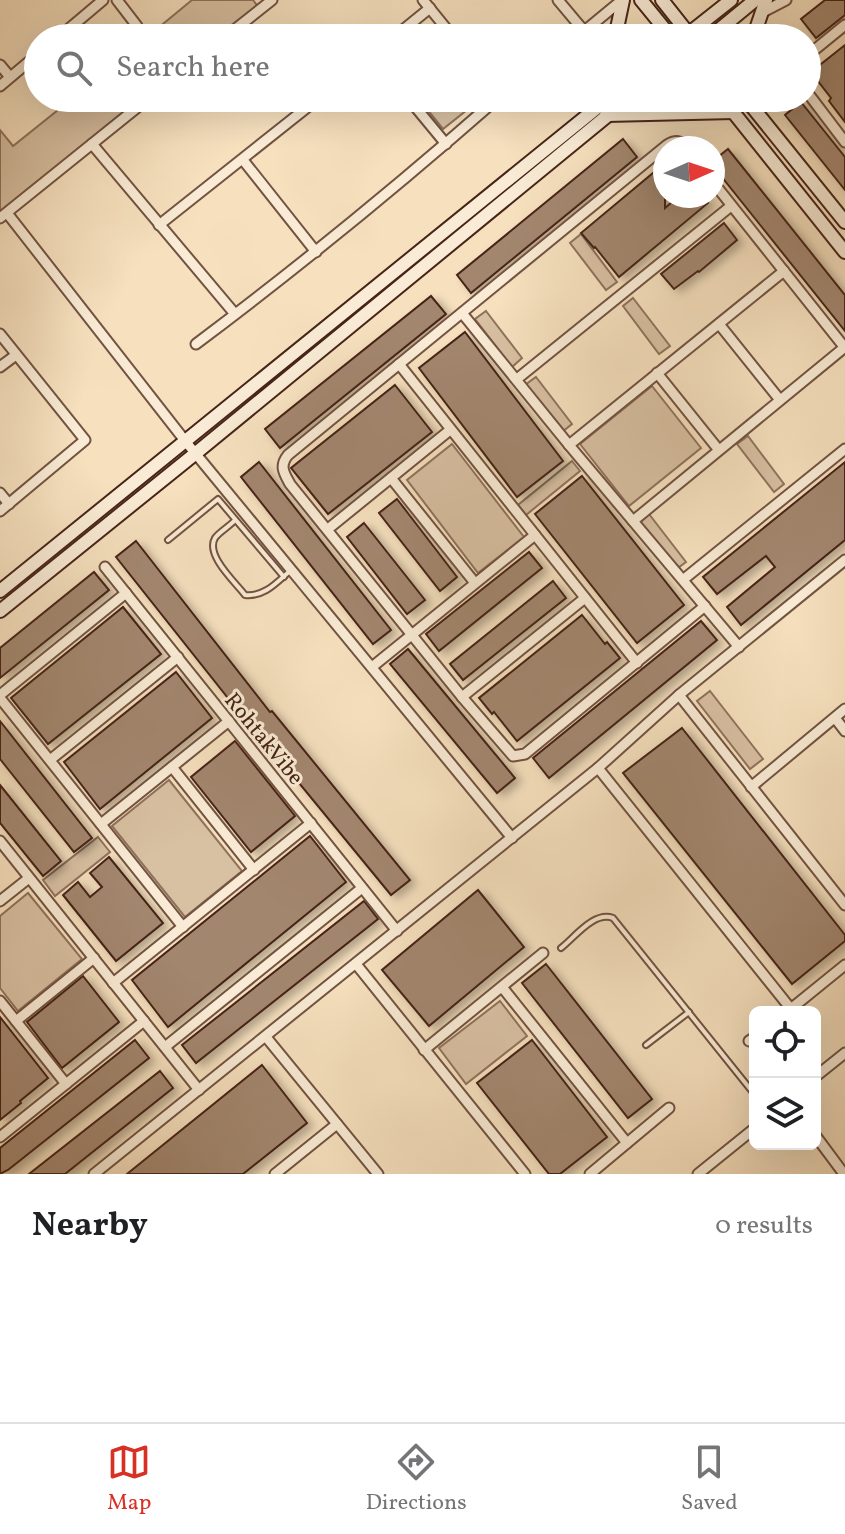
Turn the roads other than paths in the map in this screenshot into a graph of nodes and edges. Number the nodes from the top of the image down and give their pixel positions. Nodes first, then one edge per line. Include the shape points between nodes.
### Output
1 (103, 0) edge
2 (117, 0) edge
3 (272, 0) edge
4 (558, 0) edge
5 (622, 0) edge
6 (641, 0) edge
7 (662, 0) edge
8 (731, 0) edge
9 (786, 0) edge
10 (259, 4) edge
11 (426, 4) edge
12 (760, 4) edge
13 (75, 24) edge
14 (135, 24) edge
15 (238, 24) edge
16 (407, 24) edge
17 (442, 24) edge
18 (573, 24) edge
19 (593, 24) edge
20 (618, 24) edge
21 (661, 24) edge
22 (679, 24) edge
23 (702, 24) edge
24 (730, 24) edge
25 (756, 24) edge
26 (845, 25) edge
27 (821, 45) edge
28 (0, 65) edge
29 (24, 66) edge
30 (10, 77) junction
31 (0, 86) edge
32 (821, 109) edge
33 (132, 112) edge
34 (302, 112) edge
35 (420, 112) edge
36 (482, 112) edge
37 (594, 112) edge
38 (595, 112) edge
39 (734, 112) edge
40 (760, 112) edge
41 (844, 137) edge
42 (92, 144) junction
43 (446, 144) junction
44 (653, 156) edge
45 (243, 160) junction
46 (725, 198) edge
47 (731, 206) junction
48 (3, 216) edge
49 (845, 222) edge
50 (159, 225) junction
51 (316, 252) junction
52 (845, 252) edge
53 (784, 271) junction
54 (462, 313) junction
55 (235, 314) junction
56 (719, 324) junction
57 (0, 334) edge
58 (196, 344) dead end
59 (845, 348) edge
60 (16, 355) junction
61 (399, 364) junction
62 (0, 367) edge
63 (657, 373) junction
64 (517, 379) junction
65 (780, 400) junction
66 (450, 430) junction
67 (186, 442) junction
68 (569, 445) junction
69 (718, 449) junction
70 (845, 449) edge
71 (196, 453) junction
72 (391, 478) junction
73 (0, 493) edge
74 (9, 504) junction
75 (0, 511) edge
76 (235, 520) junction
77 (633, 521) junction
78 (328, 529) junction
79 (535, 535) junction
80 (168, 540) dead end
81 (845, 560) edge
82 (105, 567) dead end
83 (288, 573) junction
84 (684, 579) junction
85 (475, 583) junction
86 (0, 591) edge
87 (126, 593) junction
88 (585, 598) junction
89 (705, 606) junction
90 (0, 611) edge
91 (412, 634) junction
92 (739, 647) junction
93 (178, 657) junction
94 (637, 663) junction
95 (372, 667) junction
96 (679, 695) junction
97 (0, 696) edge
98 (462, 697) junction
99 (845, 709) edge
100 (835, 718) junction
101 (229, 721) junction
102 (845, 731) edge
103 (50, 760) junction
104 (172, 767) junction
105 (598, 768) junction
106 (751, 787) junction
107 (311, 823) junction
108 (101, 824) junction
109 (512, 838) junction
110 (0, 841) edge
111 (254, 870) junction
112 (29, 878) junction
113 (362, 888) junction
114 (0, 901) edge
115 (845, 905) edge
116 (183, 927) junction
117 (397, 931) junction
118 (561, 948) dead end
119 (543, 953) dead end
120 (94, 958) junction
121 (356, 964) junction
122 (845, 965) edge
123 (113, 983) junction
124 (502, 987) junction
125 (0, 1001) edge
126 (786, 1006) edge
127 (794, 1006) edge
128 (689, 1012) junction
129 (16, 1021) junction
130 (144, 1021) junction
131 (266, 1037) junction
132 (646, 1045) dead end
133 (165, 1047) junction
134 (424, 1050) junction
135 (845, 1053) edge
136 (821, 1072) edge
137 (66, 1084) junction
138 (749, 1087) edge
139 (199, 1090) junction
140 (669, 1108) dead end
141 (337, 1124) junction
142 (2, 1131) edge
143 (749, 1133) edge
144 (627, 1143) junction
145 (821, 1143) edge
146 (94, 1174) edge
147 (275, 1174) edge
148 (378, 1174) edge
149 (525, 1174) edge
150 (590, 1174) edge
151 (698, 1174) edge
152 (844, 1174) edge

1 - 13 street
2 - 14 street
3 - 10 street
4 - 18 street
5 - 19 street
5 - 20 main road
6 - 21 main road
7 - 22 main road
8 - 23 main road
9 - 12 street
10 - 15 street
11 - 16 street
11 - 17 street
12 - 24 main road
12 - 25 main road
26 - 27 street
28 - 30 street
29 - 30 street
30 - 31 street
32 - 41 street
33 - 42 street
34 - 45 street
35 - 43 street
36 - 43 street
37 - 67 main road
38 - 71 main road
39 - 52 main road
40 - 49 main road
42 - 48 street
42 - 50 street
43 - 51 street
44 - 54 street
45 - 50 street
45 - 51 street
46 - 47 street
47 - 53 street
47 - 64 street
48 - 67 street
50 - 55 street
51 - 55 street
53 - 56 street
53 - 59 street
54 - 61 street
54 - 64 street
55 - 58 street
56 - 63 street
56 - 65 street
57 - 60 street
59 - 65 street
60 - 62 street
60 - 74 street via 85,440
61 - 66 street
61 - 78 street via 283,460 290,484
63 - 68 street
63 - 69 street
64 - 68 street
65 - 69 street
66 - 72 street
66 - 79 street
67 - 71 street
67 - 86 main road
68 - 77 street
69 - 77 street
70 - 84 street
71 - 83 street
71 - 90 main road
72 - 78 street
72 - 85 street
73 - 74 street
74 - 75 street
76 - 80 lane via 218,499
76 - 83 lane
76 - 83 lane via 215,538 213,547 216,559 245,595 268,590
77 - 84 street
78 - 91 street
79 - 85 street
79 - 88 street
81 - 92 street
82 - 87 street, RohtakVibe
83 - 95 street
84 - 89 street
85 - 91 street
87 - 93 street, RohtakVibe
87 - 97 street
88 - 94 street
88 - 98 street
89 - 92 street
89 - 94 street
91 - 95 street
91 - 98 street
92 - 96 street
93 - 101 street, RohtakVibe
93 - 103 street
94 - 98 street via 518,756
95 - 109 street
96 - 105 street
96 - 106 street
97 - 103 street
99 - 100 street
100 - 102 street
100 - 106 street
101 - 104 street
101 - 107 street, RohtakVibe
103 - 108 street
104 - 108 street
104 - 111 street
105 - 109 street
105 - 126 street
106 - 115 street
107 - 111 street
107 - 113 street, RohtakVibe
108 - 116 street
109 - 117 street
110 - 112 street
111 - 116 street
112 - 114 street
112 - 120 street
113 - 117 street, RohtakVibe
113 - 133 street
116 - 123 street
117 - 121 street
118 - 128 lane via 597,918 613,918
119 - 124 street
120 - 123 street
120 - 129 street
121 - 131 street
121 - 134 street
122 - 127 street
123 - 130 street
124 - 134 street
124 - 144 street
125 - 129 street
128 - 132 lane
128 - 138 lane
129 - 137 street
130 - 133 street
130 - 137 street
131 - 139 street
131 - 141 street
133 - 139 street
134 - 149 street
135 - 136 street
137 - 142 street
139 - 146 street
140 - 144 street
141 - 147 street
141 - 148 street
143 - 151 street
144 - 150 street
145 - 152 street

